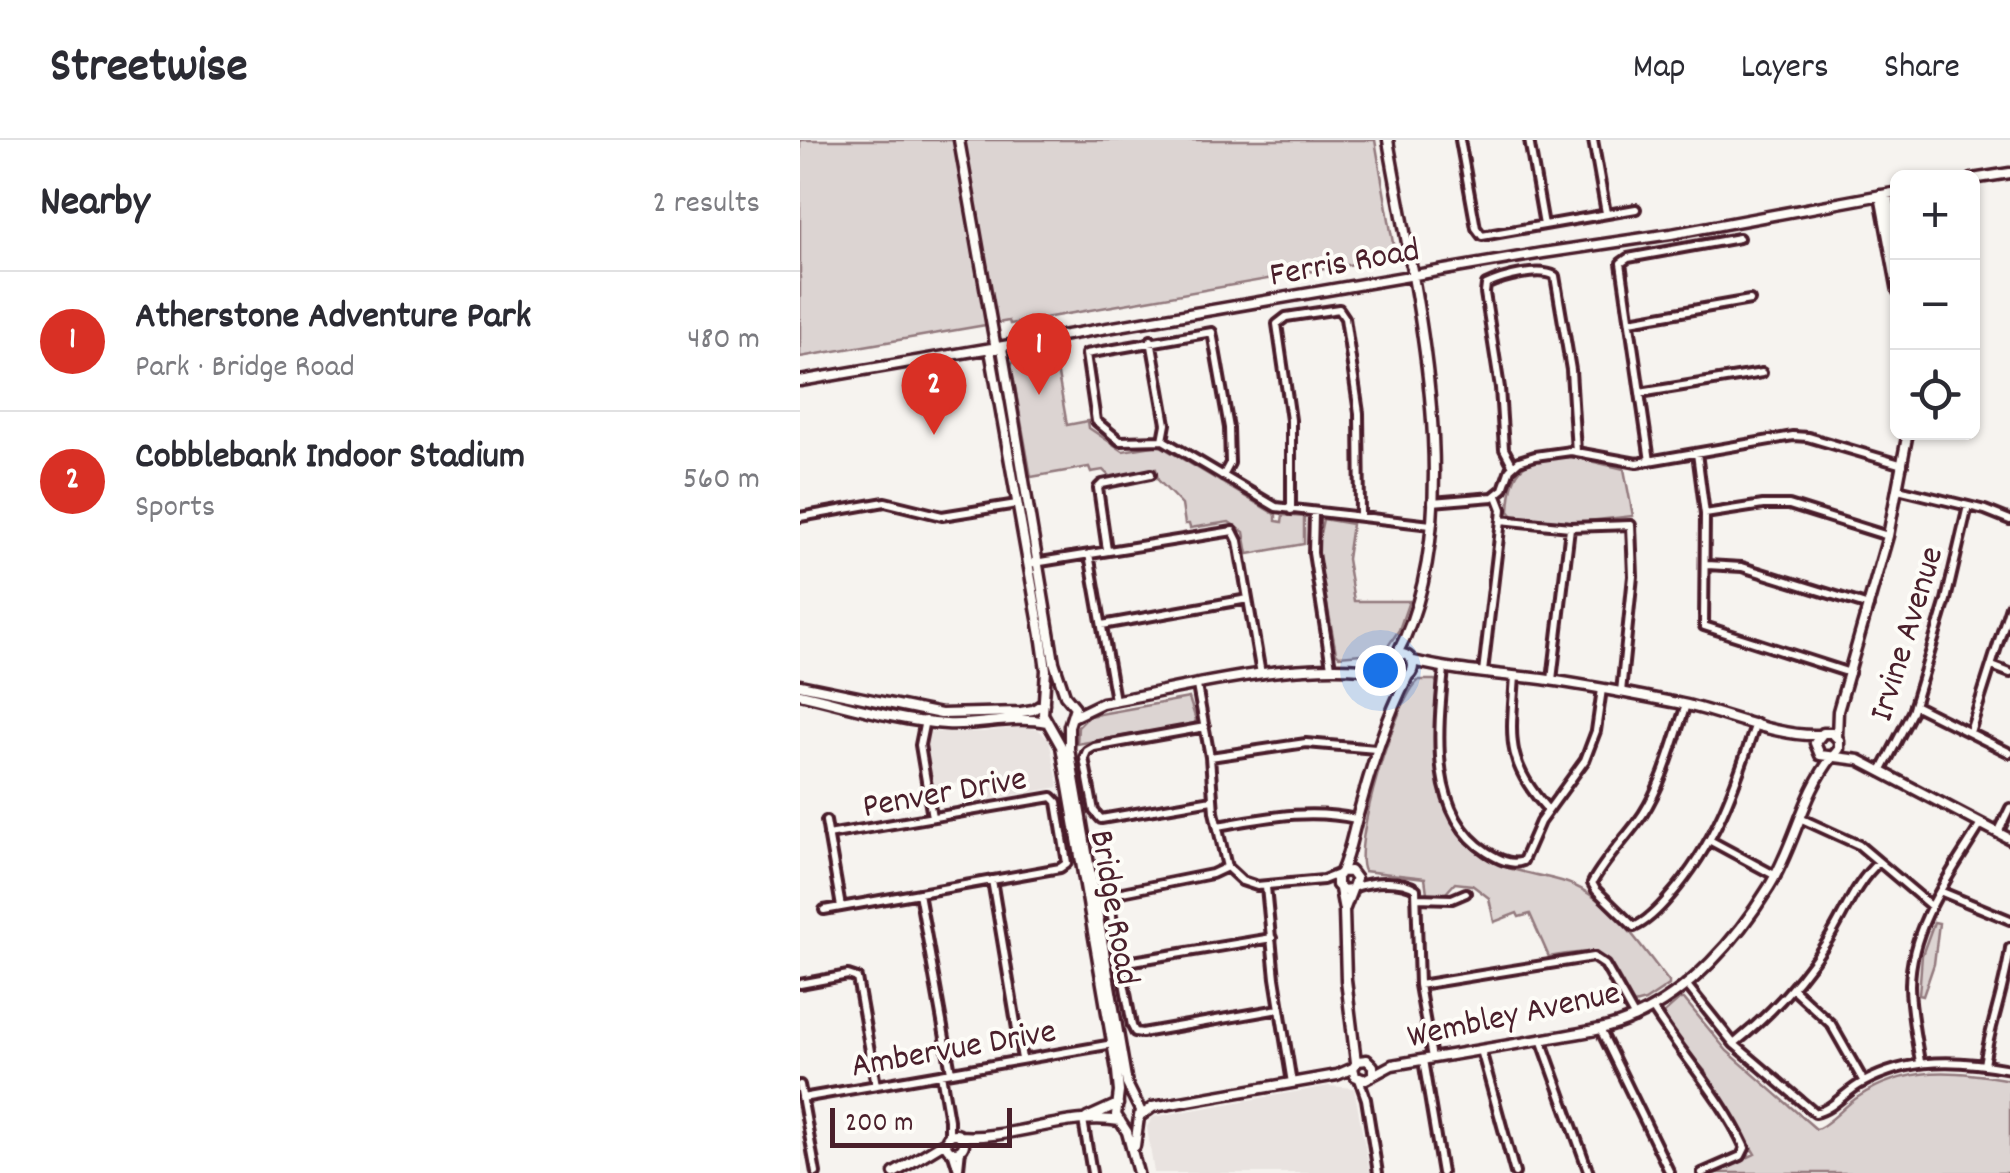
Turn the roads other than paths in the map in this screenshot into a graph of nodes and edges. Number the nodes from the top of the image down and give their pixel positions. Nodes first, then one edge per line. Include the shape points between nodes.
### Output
1 (959, 140) edge
2 (1388, 140) edge
3 (1460, 140) edge
4 (1529, 140) edge
5 (1593, 140) edge
6 (2010, 173) edge
7 (1980, 179) edge
8 (1888, 194) edge
9 (1636, 208) dead end
10 (1606, 213) junction
11 (1544, 225) junction
12 (1739, 238) dead end
13 (1895, 260) edge
14 (1411, 276) junction
15 (1750, 300) dead end
16 (1630, 321) junction
17 (1152, 340) junction
18 (996, 349) junction
19 (1762, 373) dead end
20 (800, 382) edge
21 (1640, 393) junction
22 (1163, 440) junction
23 (1907, 440) edge
24 (1576, 452) junction
25 (1696, 453) junction
26 (1650, 461) junction
27 (1903, 465) junction
28 (1514, 466) junction
29 (1152, 474) dead end
30 (1223, 476) junction
31 (1898, 489) junction
32 (1496, 496) junction
33 (1432, 502) junction
34 (1018, 504) junction
35 (1968, 506) junction
36 (1291, 510) junction
37 (1314, 512) junction
38 (1705, 514) junction
39 (1360, 516) junction
40 (800, 518) edge
41 (2010, 519) edge
42 (1502, 520) junction
43 (1431, 525) junction
44 (1570, 528) junction
45 (1888, 536) junction
46 (1107, 550) junction
47 (1089, 553) junction
48 (1032, 564) junction
49 (1707, 564) junction
50 (1248, 600) junction
51 (1870, 606) junction
52 (2010, 606) edge
53 (1102, 625) junction
54 (1407, 636) junction
55 (1394, 656) junction
56 (1371, 666) junction
57 (1410, 666) junction
58 (1992, 666) junction
59 (1332, 667) junction
60 (1440, 668) junction
61 (1484, 672) junction
62 (1850, 673) junction
63 (2010, 673) edge
64 (1261, 674) junction
65 (1392, 674) junction
66 (1516, 676) junction
67 (1552, 680) junction
68 (800, 685) edge
69 (1196, 686) junction
70 (1602, 689) junction
71 (1620, 692) junction
72 (807, 693) edge
73 (1066, 696) junction
74 (1396, 697) junction
75 (1115, 700) junction
76 (1045, 702) junction
77 (1102, 702) junction
78 (1686, 705) junction
79 (1914, 705) junction
80 (1838, 711) junction
81 (926, 716) junction
82 (1072, 719) junction
83 (1050, 723) junction
84 (1756, 723) junction
85 (1205, 728) junction
86 (1970, 732) junction
87 (1821, 734) junction
88 (1799, 736) junction
89 (1839, 740) junction
90 (1376, 750) junction
91 (1817, 751) junction
92 (2010, 754) edge
93 (1833, 756) junction
94 (1210, 757) junction
95 (1859, 760) junction
96 (1881, 772) junction
97 (1817, 776) junction
98 (1212, 800) junction
99 (2010, 808) edge
100 (1548, 810) junction
101 (932, 817) junction
102 (1356, 819) junction
103 (1802, 819) junction
104 (826, 821) dead end
105 (1982, 824) junction
106 (1217, 826) junction
107 (1998, 833) junction
108 (828, 835) junction
109 (2010, 839) edge
110 (1711, 841) junction
111 (1349, 852) junction
112 (1879, 862) junction
113 (1228, 867) junction
114 (1340, 873) junction
115 (1353, 873) junction
116 (1776, 876) junction
117 (992, 880) junction
118 (1323, 880) junction
119 (1374, 882) junction
120 (1266, 886) junction
121 (1339, 888) junction
122 (1353, 888) junction
123 (1942, 891) junction
124 (920, 893) junction
125 (1466, 893) dead end
126 (1417, 898) junction
127 (1930, 906) junction
128 (841, 907) junction
129 (824, 910) dead end
130 (1344, 910) junction
131 (2010, 920) edge
132 (1272, 938) junction
133 (2010, 948) edge
134 (1120, 964) junction
135 (800, 984) edge
136 (1686, 984) junction
137 (1419, 985) junction
138 (1792, 988) junction
139 (2006, 994) edge
140 (1652, 1008) junction
141 (1279, 1010) junction
142 (1635, 1018) junction
143 (1600, 1029) junction
144 (1355, 1040) junction
145 (1540, 1040) junction
146 (1113, 1044) junction
147 (1734, 1044) junction
148 (1481, 1050) junction
149 (1427, 1059) junction
150 (1022, 1060) junction
151 (1368, 1061) junction
152 (1920, 1062) junction
153 (1984, 1064) junction
154 (1354, 1065) junction
155 (1392, 1065) junction
156 (2010, 1070) edge
157 (950, 1072) junction
158 (941, 1074) junction
159 (1337, 1075) junction
160 (1372, 1075) junction
161 (1358, 1078) junction
162 (1864, 1082) junction
163 (1292, 1083) junction
164 (800, 1085) edge
165 (876, 1085) junction
166 (802, 1098) edge
167 (1366, 1099) junction
168 (1135, 1101) junction
169 (1118, 1104) junction
170 (1153, 1107) junction
171 (1138, 1118) junction
172 (1083, 1120) junction
173 (1120, 1121) junction
174 (955, 1143) junction
175 (1137, 1169) edge
176 (959, 1171) edge
177 (816, 1173) edge
178 (894, 1173) edge
179 (1092, 1173) edge
180 (1378, 1173) edge
181 (1442, 1173) edge
182 (1514, 1173) edge
183 (1588, 1173) edge
184 (1670, 1173) edge
185 (1702, 1173) edge

1 - 18 street
2 - 14 street
3 - 11 street via 1478,233
4 - 11 street
5 - 10 street
6 - 7 street
8 - 13 street
8 - 14 street, Ferris Road
9 - 10 street
10 - 11 street
12 - 16 street via 1624,259
14 - 18 street, Ferris Road
14 - 33 street via 1431,410
15 - 16 street
16 - 21 street
17 - 22 street
17 - 22 street via 1085,358 1100,427 1123,443
17 - 30 street via 1214,334 1229,428 1230,464
18 - 20 street, Ferris Road
18 - 34 street
18 - 48 street
19 - 21 street
21 - 26 street
22 - 30 street
23 - 27 street
24 - 26 street
24 - 28 street
24 - 28 street via 1555,276 1494,280 1484,292 1504,450
25 - 26 street
25 - 27 street via 1808,437
25 - 38 street
27 - 31 street
28 - 32 street
29 - 46 street via 1098,488
30 - 36 street
31 - 35 street
31 - 45 street
32 - 33 street
32 - 42 street
33 - 43 street
34 - 40 street via 942,516 885,502
34 - 48 street
35 - 41 street
35 - 79 street, Irvine Avenue
36 - 37 street
36 - 39 street via 1291,420 1276,324 1340,309 1359,413
37 - 39 street
37 - 59 street via 1312,553
38 - 45 street via 1789,506
38 - 49 street
39 - 43 street
42 - 44 street
42 - 61 street
43 - 54 street
44 - 67 street
44 - 71 street via 1629,522 1633,528
45 - 51 street
46 - 47 street
46 - 50 street via 1230,530 1237,536
47 - 48 street
47 - 53 street
48 - 73 street
48 - 76 street
49 - 51 street via 1742,567
49 - 62 street via 1706,627
50 - 53 street
50 - 64 street
51 - 62 street
52 - 58 street
53 - 75 street
54 - 55 street
54 - 57 street
55 - 56 street
55 - 57 street
55 - 65 street
56 - 59 street
56 - 65 street
57 - 60 street
57 - 65 street
57 - 74 street
58 - 63 street
58 - 86 street
59 - 64 street
60 - 61 street
60 - 100 street via 1440,754 1450,806 1462,827 1490,853 1518,864
61 - 66 street
62 - 80 street
64 - 69 street
65 - 74 street
66 - 67 street
66 - 100 street via 1514,756 1526,786
67 - 70 street
68 - 72 street
69 - 75 street
69 - 85 street
70 - 71 street
70 - 100 street via 1585,760
71 - 78 street
72 - 81 street
73 - 76 street
73 - 77 street
73 - 82 street via 1075,708
74 - 90 street
75 - 77 street
76 - 81 street via 1022,712
76 - 83 street
77 - 82 street
78 - 84 street
78 - 110 street via 1659,784 1592,886 1638,926 1679,886
79 - 86 street
79 - 96 street, Irvine Avenue
80 - 87 street
80 - 89 street
81 - 83 street
81 - 101 street via 920,746
82 - 83 street
82 - 168 street, Bridge Road via 1069,749
83 - 146 street, Bridge Road via 1060,746
84 - 88 street
84 - 110 street
85 - 94 street
85 - 98 street via 1094,747 1084,758 1094,811 1102,819
86 - 92 street
87 - 88 street
87 - 89 street
87 - 91 street
88 - 91 street
89 - 93 street
89 - 95 street
90 - 94 street via 1306,742
90 - 102 street
91 - 93 street
91 - 97 street, Wembley Avenue
93 - 95 street
93 - 97 street, Wembley Avenue
94 - 98 street
95 - 96 street
96 - 105 street
97 - 103 street, Wembley Avenue
98 - 106 street
99 - 107 street
101 - 108 street, Penver Drive
101 - 117 street, Penver Drive via 1054,798 1066,865
102 - 106 street via 1291,813
102 - 111 street
103 - 112 street
103 - 116 street, Wembley Avenue
104 - 108 street
105 - 107 street
105 - 123 street
106 - 113 street
107 - 109 street
108 - 128 street
110 - 116 street
111 - 114 street
111 - 115 street
112 - 127 street
112 - 138 street
113 - 120 street via 1248,884
113 - 134 street via 1114,892
114 - 115 street
114 - 118 street
114 - 121 street
115 - 119 street
115 - 122 street
116 - 136 street, Wembley Avenue via 1736,935
117 - 124 street, Penver Drive
117 - 150 street
118 - 120 street
118 - 121 street
119 - 122 street
119 - 126 street via 1413,885
120 - 132 street
121 - 122 street
121 - 130 street
122 - 130 street
123 - 127 street
123 - 131 street
124 - 128 street, Penver Drive
124 - 157 street
125 - 126 street
126 - 137 street
127 - 152 street via 1910,971
128 - 129 street, Penver Drive
130 - 144 street
132 - 134 street
132 - 141 street
133 - 139 street
134 - 141 street via 1138,1034
135 - 165 street via 857,978
136 - 140 street, Wembley Avenue
136 - 147 street
137 - 142 street via 1594,957
137 - 149 street
138 - 147 street
138 - 162 street via 1831,1024
139 - 153 street via 1990,1028
140 - 142 street, Wembley Avenue
140 - 185 street via 1703,1075 1745,1148
141 - 163 street
142 - 143 street, Wembley Avenue
143 - 145 street, Wembley Avenue
143 - 184 street
144 - 151 street
144 - 154 street
145 - 148 street, Wembley Avenue
145 - 183 street
146 - 150 street, Ambervue Drive
146 - 169 street, Bridge Road
147 - 162 street via 1815,1113
148 - 149 street, Wembley Avenue
148 - 182 street
149 - 155 street, Wembley Avenue
149 - 181 street
150 - 157 street, Ambervue Drive
151 - 154 street, Wembley Avenue
151 - 155 street, Wembley Avenue
151 - 160 street
152 - 153 street
152 - 162 street
153 - 156 street
154 - 159 street
154 - 161 street
155 - 160 street, Wembley Avenue
157 - 158 street, Ambervue Drive
158 - 165 street, Ambervue Drive
158 - 174 street
159 - 161 street
159 - 163 street
160 - 161 street, Wembley Avenue
160 - 167 street
161 - 167 street
163 - 170 street
164 - 166 street
165 - 166 street, Ambervue Drive
166 - 177 street
167 - 180 street
168 - 169 street
168 - 170 street
168 - 171 street
169 - 172 street
169 - 173 street
170 - 171 street
171 - 173 street
171 - 175 street
172 - 173 street
172 - 174 street
172 - 179 street
173 - 175 street
174 - 176 street
174 - 178 street

